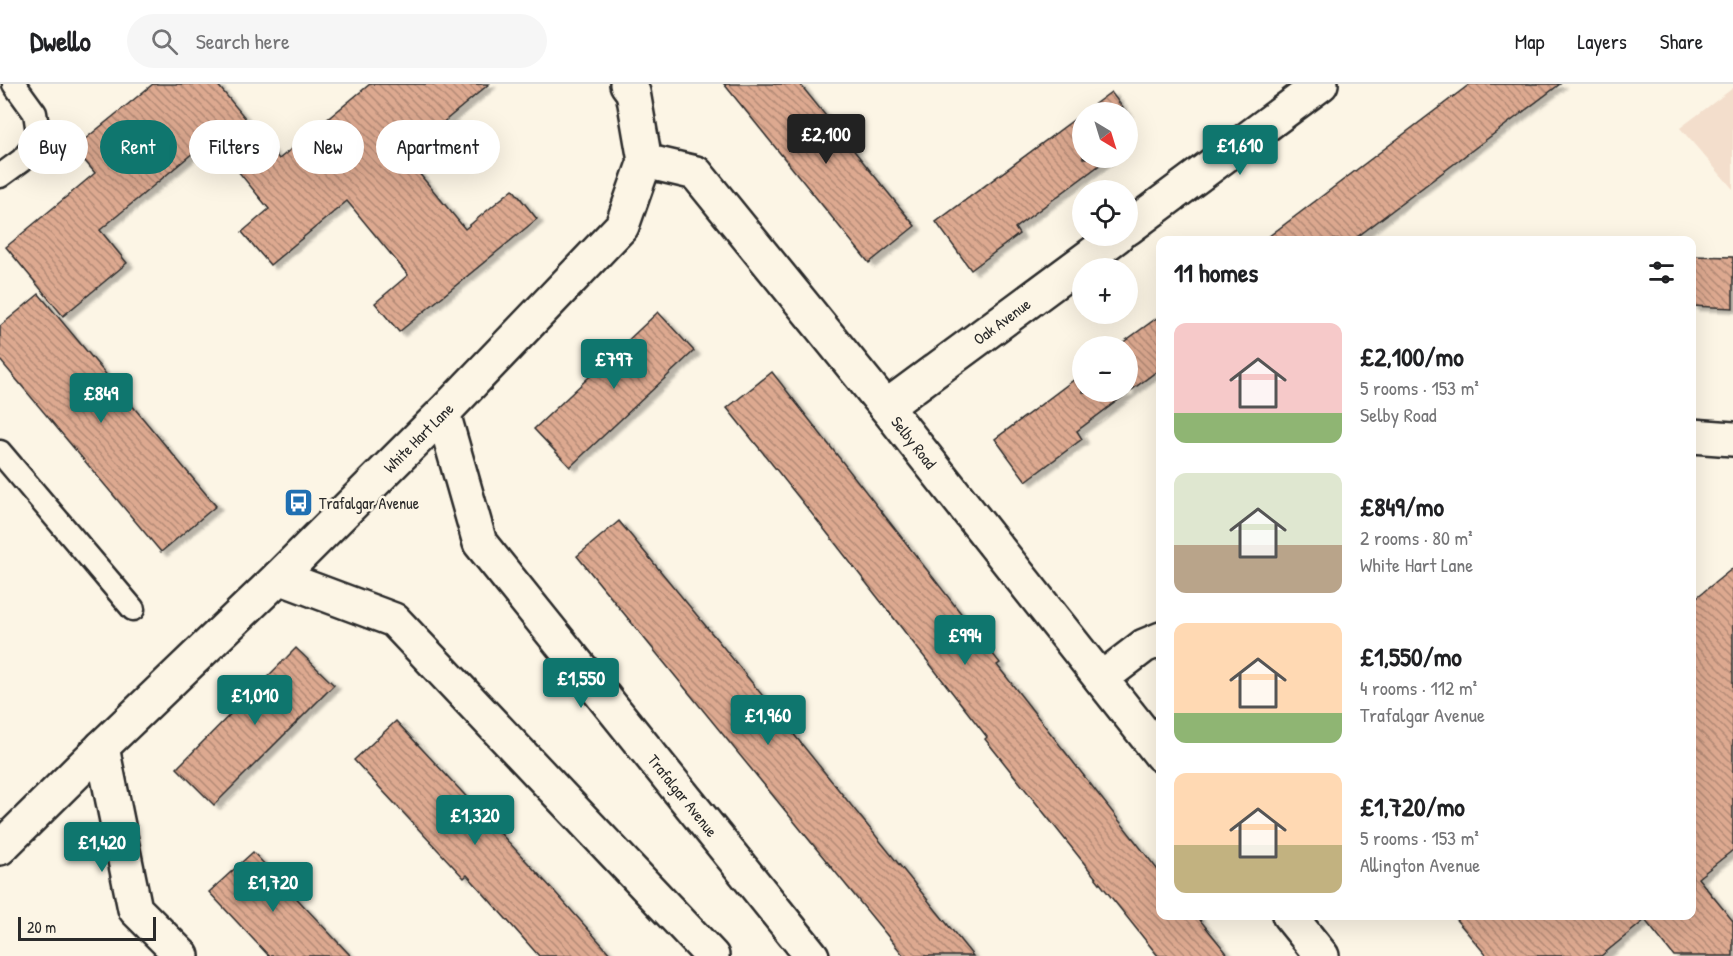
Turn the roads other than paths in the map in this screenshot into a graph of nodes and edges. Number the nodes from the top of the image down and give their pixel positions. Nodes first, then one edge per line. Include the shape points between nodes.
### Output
1 (14, 84) edge
2 (627, 84) edge
3 (1321, 84) edge
4 (645, 161) junction
5 (0, 176) edge
6 (1138, 221) edge
7 (1103, 246) edge
8 (886, 407) junction
9 (443, 413) junction
10 (1696, 436) edge
11 (1733, 439) edge
12 (0, 452) edge
13 (279, 578) junction
14 (133, 609) dead end
15 (1156, 641) edge
16 (1101, 679) junction
17 (102, 747) junction
18 (1156, 748) edge
19 (0, 848) edge
20 (1293, 920) edge
21 (182, 956) edge
22 (711, 956) edge
23 (812, 956) edge
24 (1322, 956) edge

1 - 5 lane via 35,113 39,139 22,160
2 - 4 street, White Hart Lane via 633,92
3 - 6 street
4 - 8 street, Selby Road via 696,173
4 - 9 street, White Hart Lane via 622,226
7 - 8 street, Oak Avenue
8 - 16 street, Selby Road
9 - 13 street, White Hart Lane
9 - 23 street, Trafalgar Avenue via 480,543
10 - 11 street
12 - 14 lane
13 - 17 street, White Hart Lane
13 - 22 street via 394,620
15 - 16 street
16 - 18 street, Selby Road
17 - 19 street, White Hart Lane
17 - 21 street via 135,909
20 - 24 street

